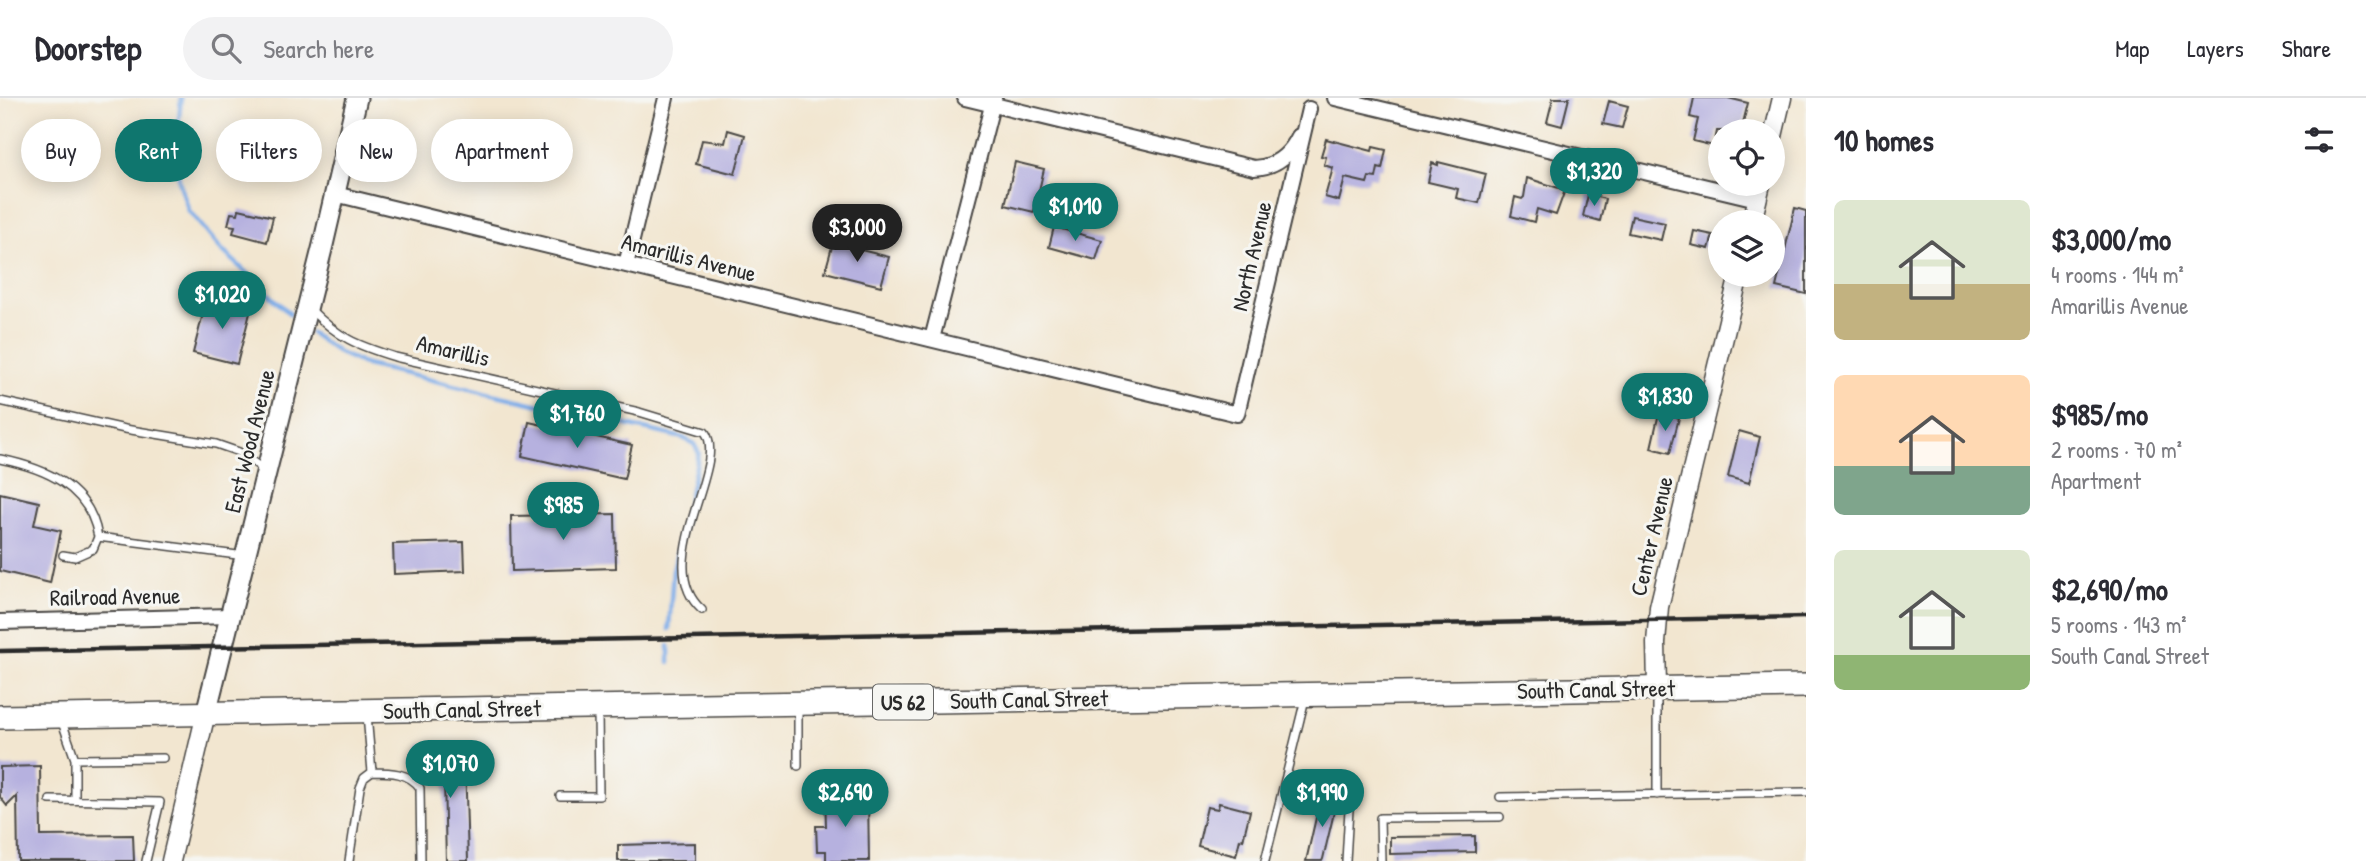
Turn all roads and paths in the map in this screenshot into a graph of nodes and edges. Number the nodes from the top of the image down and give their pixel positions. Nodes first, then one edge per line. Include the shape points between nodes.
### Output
1 (357, 98) edge
2 (666, 98) edge
3 (965, 98) edge
4 (1335, 98) edge
5 (1782, 98) edge
6 (993, 101) edge
7 (1310, 103) edge
8 (1777, 119) edge
9 (1708, 181) edge
10 (335, 194) junction
11 (626, 265) junction
12 (1736, 287) edge
13 (307, 306) junction
14 (932, 339) junction
15 (0, 401) edge
16 (1237, 414) joint
17 (0, 458) edge
18 (266, 472) junction
19 (98, 537) junction
20 (63, 555) dead end
21 (245, 556) junction
22 (702, 610) dead end
23 (230, 616) junction
24 (0, 622) edge
25 (1806, 685) edge
26 (1657, 687) junction
27 (1306, 695) junction
28 (798, 703) junction
29 (598, 707) junction
30 (367, 710) junction
31 (206, 713) junction
32 (60, 716) junction
33 (0, 717) edge
34 (163, 758) dead end
35 (75, 759) junction
36 (798, 766) dead end
37 (372, 772) junction
38 (1286, 777) junction
39 (1806, 792) edge
40 (1657, 795) junction
41 (561, 796) dead end
42 (1500, 797) dead end
43 (50, 800) dead end
44 (75, 800) junction
45 (1500, 817) dead end
46 (146, 861) edge
47 (171, 861) edge
48 (349, 861) edge
49 (421, 861) edge
50 (1265, 861) edge
51 (1346, 861) edge
52 (1381, 861) edge

1 - 10 main road, East Wood Avenue
2 - 11 street
3 - 6 street
4 - 9 street
5 - 8 street
6 - 7 street, North Avenue via 1245,166 1265,167 1285,156 1297,142
6 - 14 street
7 - 16 street, North Avenue
10 - 11 street, Amarillis Avenue
10 - 13 main road, East Wood Avenue
11 - 14 street, Amarillis Avenue
12 - 26 street, Center Avenue via 1659,607
13 - 18 main road, East Wood Avenue
13 - 22 lane, Amarillis via 330,329 362,347 639,412 705,432 708,461 688,536 684,571 692,602
14 - 16 street, Amarillis Avenue
15 - 18 lane via 216,444 239,452
17 - 19 lane via 34,466 61,481 84,504
18 - 21 main road, East Wood Avenue
19 - 20 lane via 93,549 75,557
19 - 21 lane
21 - 23 main road, East Wood Avenue
23 - 24 street, Railroad Avenue
23 - 31 main road, East Wood Avenue
25 - 26 highway, South Canal Street / US 62
26 - 27 highway, South Canal Street / US 62
26 - 40 lane
27 - 28 highway, South Canal Street / US 62
27 - 38 lane
28 - 29 highway, South Canal Street / US 62
28 - 36 lane
29 - 30 highway, South Canal Street / US 62
29 - 41 lane via 599,796
30 - 31 highway, South Canal Street / US 62
30 - 37 lane
31 - 32 highway, South Canal Street / US 62
31 - 47 street
32 - 33 highway, South Canal Street / US 62
32 - 35 lane
34 - 35 lane
35 - 44 lane
37 - 48 lane via 360,788
37 - 49 lane via 398,774 414,780 420,788
38 - 50 lane
38 - 51 lane via 1350,792
39 - 40 lane
40 - 42 lane
43 - 44 lane
44 - 46 lane via 160,802
45 - 52 lane via 1380,818

